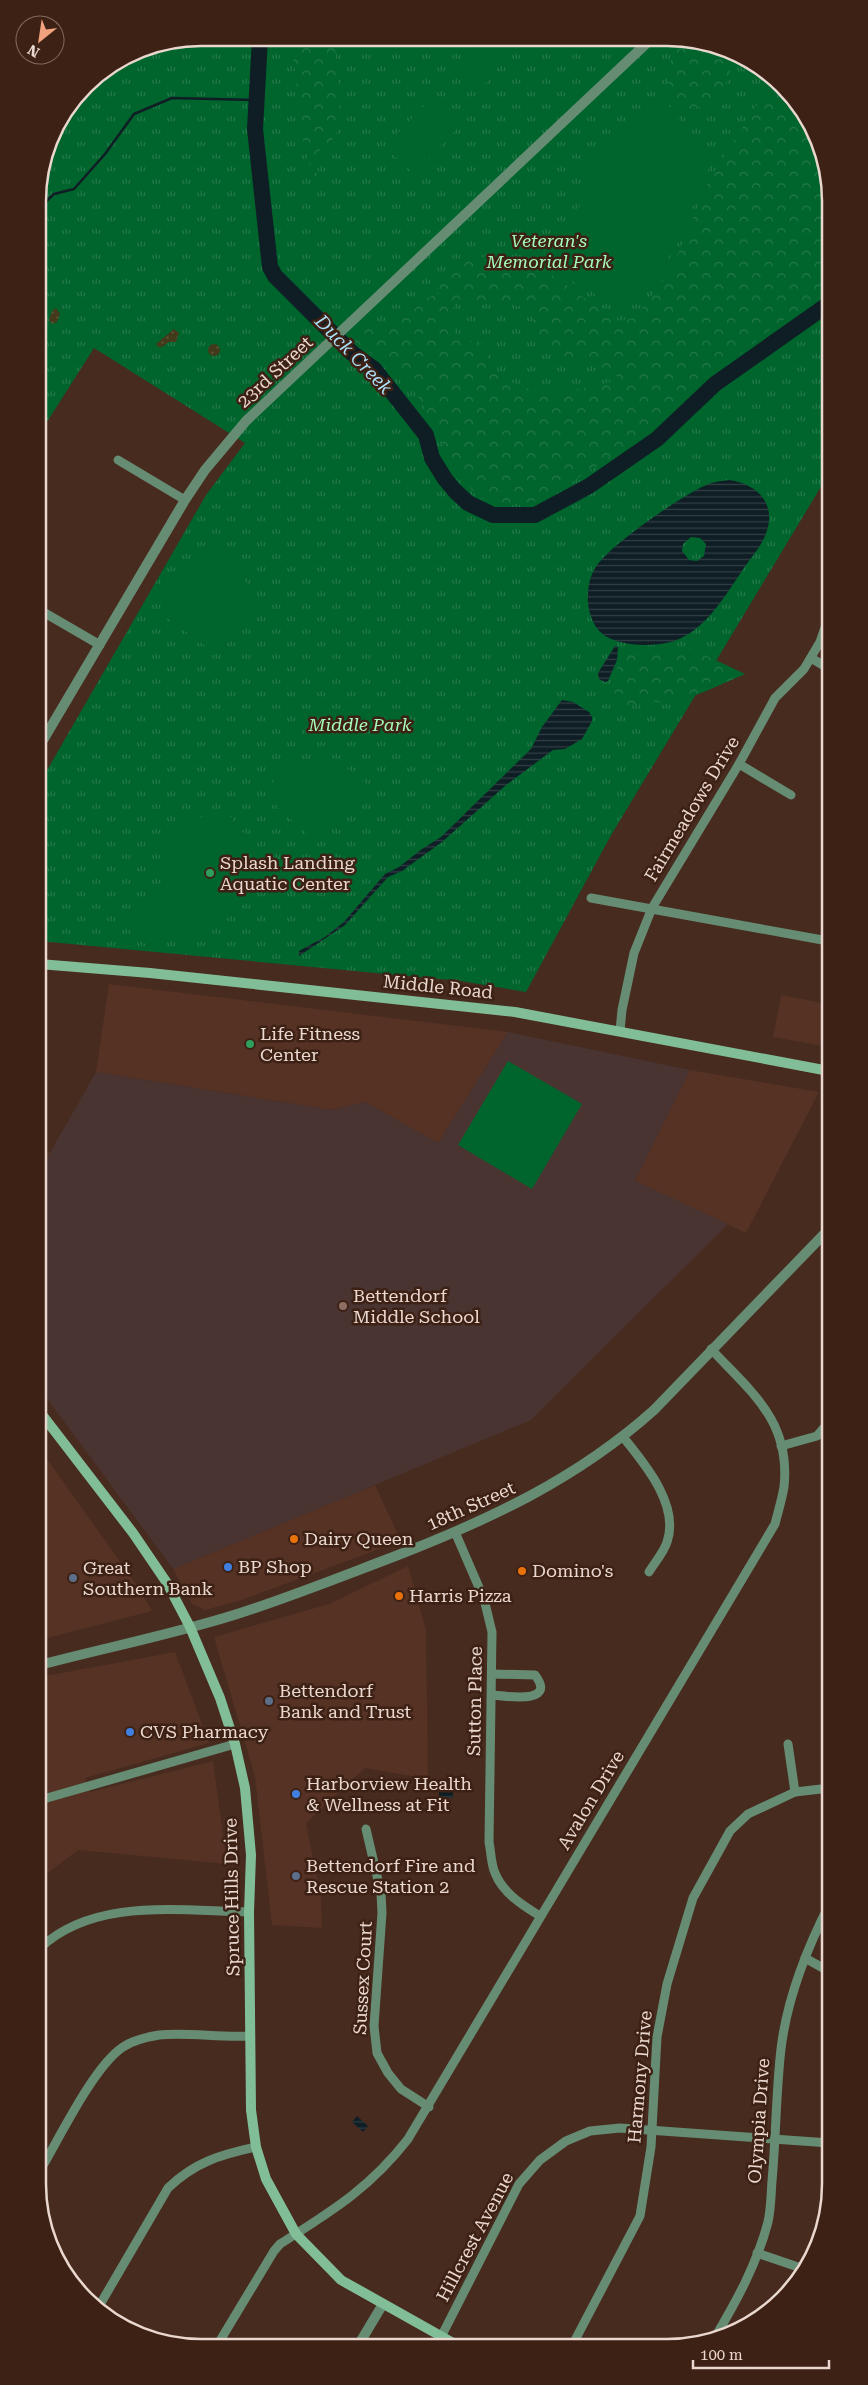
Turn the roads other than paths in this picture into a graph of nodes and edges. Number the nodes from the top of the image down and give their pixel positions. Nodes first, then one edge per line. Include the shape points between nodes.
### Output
1 (644, 46) edge
2 (118, 460) dead end
3 (185, 500) junction
4 (47, 613) edge
5 (822, 637) edge
6 (100, 645) junction
7 (811, 658) junction
8 (822, 664) edge
9 (47, 733) edge
10 (739, 764) junction
11 (791, 795) dead end
12 (591, 898) dead end
13 (652, 908) junction
14 (822, 940) edge
15 (47, 965) edge
16 (620, 1031) junction
17 (822, 1070) edge
18 (821, 1237) edge
19 (711, 1349) junction
20 (46, 1420) edge
21 (821, 1431) edge
22 (623, 1437) junction
23 (781, 1446) junction
24 (455, 1532) junction
25 (649, 1572) dead end
26 (190, 1627) junction
27 (46, 1663) edge
28 (492, 1674) junction
29 (492, 1695) junction
30 (234, 1744) junction
31 (788, 1744) dead end
32 (821, 1789) edge
33 (795, 1792) junction
34 (46, 1798) edge
35 (366, 1829) dead end
36 (249, 1912) junction
37 (540, 1916) junction
38 (821, 1919) edge
39 (46, 1943) edge
40 (805, 1958) junction
41 (821, 1967) edge
42 (250, 2036) junction
43 (429, 2107) junction
44 (652, 2129) junction
45 (776, 2139) junction
46 (821, 2142) edge
47 (256, 2147) junction
48 (46, 2160) edge
49 (296, 2234) junction
50 (757, 2253) junction
51 (798, 2267) edge
52 (102, 2302) edge
53 (383, 2304) junction
54 (719, 2330) edge
55 (441, 2337) junction
56 (221, 2339) edge
57 (362, 2339) edge
58 (445, 2339) edge
59 (576, 2339) edge

1 - 3 street, 23rd Street via 246,421 205,470
2 - 3 street
3 - 6 street, 23rd Street
4 - 6 street
5 - 7 street, Fairmeadows Drive
6 - 9 street, 23rd Street
7 - 8 street
7 - 10 street, Fairmeadows Drive via 804,670 775,698
10 - 11 street
10 - 13 street, Fairmeadows Drive
12 - 13 street
13 - 14 street
13 - 16 street, Fairmeadows Drive via 634,953
15 - 16 main road, Middle Road via 472,1007
16 - 17 main road, Middle Road
18 - 19 street, 18th Street
19 - 22 street, 18th Street via 654,1410
19 - 23 street, Avalon Drive via 764,1406 778,1431
20 - 26 main road, Spruce Hills Drive via 133,1533 167,1583
21 - 23 street via 817,1436
22 - 24 street, 18th Street via 561,1479
22 - 25 street via 652,1473 663,1495 669,1523 668,1541
23 - 37 street, Avalon Drive via 784,1487 775,1524
24 - 26 street, 18th Street via 314,1588
24 - 28 street, Sutton Place via 484,1599 492,1632
26 - 27 street, 18th Street
26 - 30 main road, Spruce Hills Drive via 220,1698
28 - 29 street, Sutton Place
28 - 29 street via 535,1675 540,1681 540,1689 530,1698
29 - 37 street, Sutton Place via 489,1842 495,1873 512,1897
30 - 34 street
30 - 36 main road, Spruce Hills Drive via 245,1788 250,1849
31 - 33 street
32 - 33 street, Harmony Drive
33 - 44 street, Harmony Drive via 748,1814 730,1831 693,1898 668,1984 657,2037
35 - 43 street, Sussex Court via 381,1893 382,1913 374,2026 377,2053 401,2089
36 - 39 street via 142,1910 106,1915 74,1924
36 - 42 main road, Spruce Hills Drive
37 - 43 street, Avalon Drive
38 - 40 street, Olympia Drive
40 - 41 street
40 - 45 street, Olympia Drive via 788,2010 781,2049
42 - 47 main road, Spruce Hills Drive via 251,2110
42 - 48 street via 160,2035 124,2046 97,2074
43 - 49 street, Avalon Drive via 402,2146 370,2182 338,2208
44 - 45 street, Hillcrest Avenue
44 - 55 street, Hillcrest Avenue via 620,2128 590,2132 566,2141 540,2160 519,2184
44 - 59 street, Harmony Drive via 640,2216
45 - 46 street, Hillcrest Avenue
45 - 50 street, Olympia Drive via 768,2221
47 - 49 main road, Spruce Hills Drive via 266,2179
47 - 52 street via 208,2159 182,2174 168,2188
49 - 53 main road, Spruce Hills Drive via 341,2280
49 - 56 street, Avalon Drive via 274,2251
50 - 51 street
50 - 54 street, Olympia Drive via 736,2302
53 - 55 main road, Spruce Hills Drive
53 - 57 street
55 - 58 main road, Spruce Hills Drive

